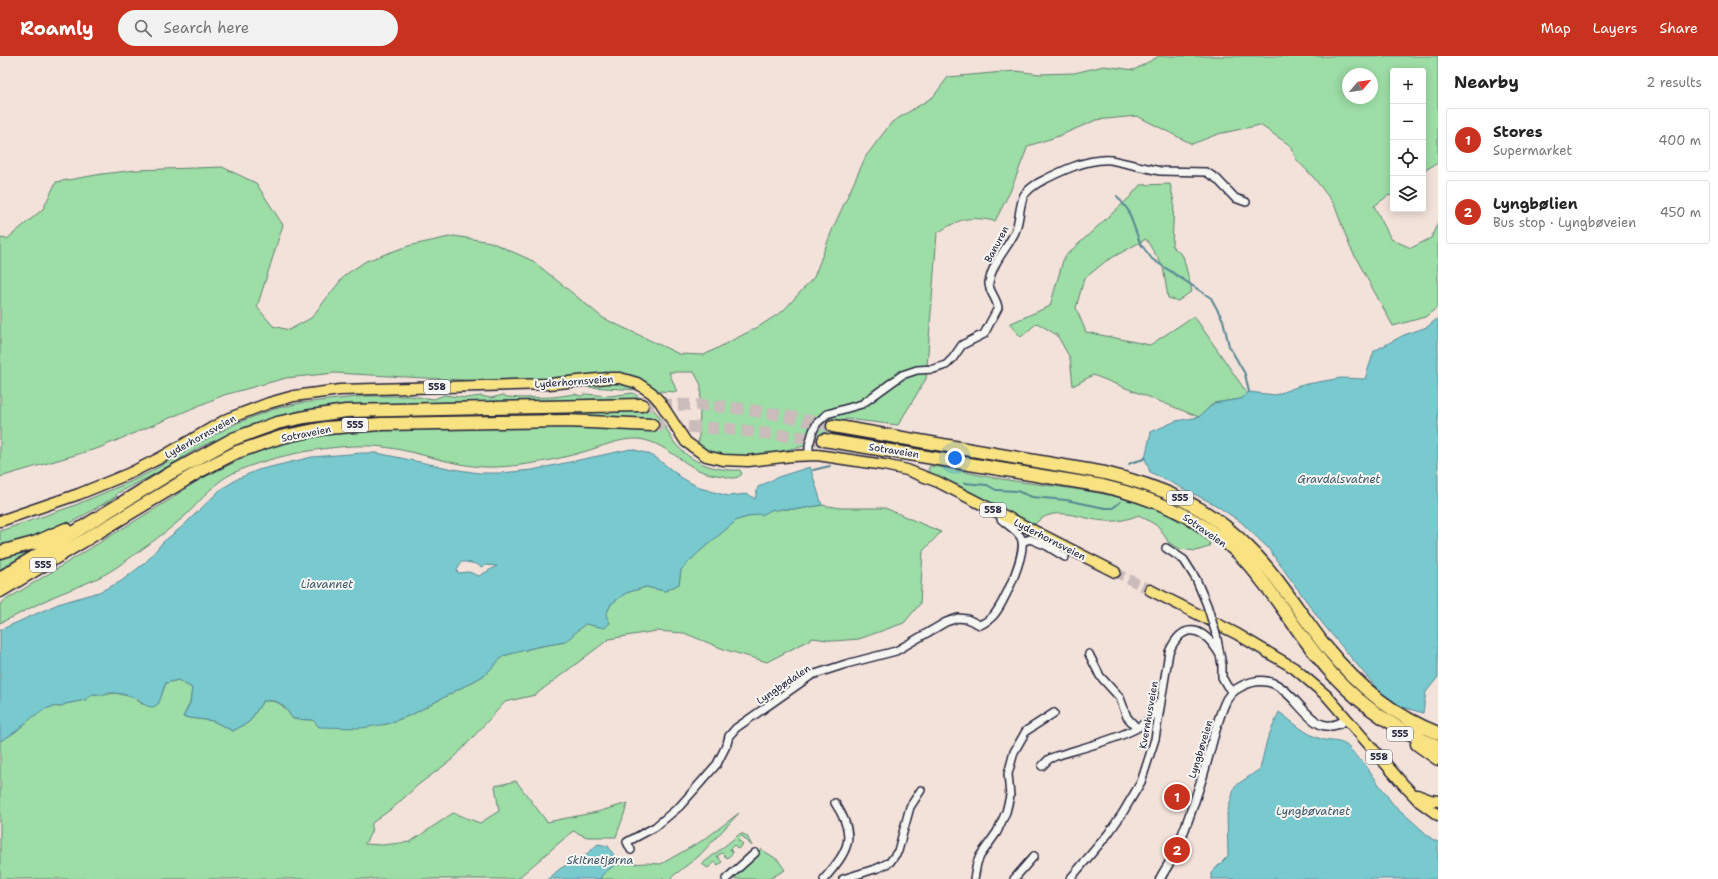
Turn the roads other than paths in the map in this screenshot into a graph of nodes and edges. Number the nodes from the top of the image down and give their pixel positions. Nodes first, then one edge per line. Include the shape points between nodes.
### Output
1 (1246, 202) dead end
2 (642, 405) tunnel mouth
3 (652, 425) tunnel mouth
4 (833, 426) tunnel mouth
5 (824, 440) tunnel mouth
6 (809, 455) junction
7 (152, 484) junction
8 (1003, 515) junction
9 (0, 521) edge
10 (86, 540) junction
11 (1022, 542) junction
12 (1049, 542) junction
13 (1166, 548) dead end
14 (0, 552) edge
15 (1065, 558) dead end
16 (1115, 572) tunnel mouth
17 (0, 578) edge
18 (1150, 590) tunnel mouth
19 (0, 591) edge
20 (0, 600) edge
21 (1089, 654) dead end
22 (1220, 655) junction
23 (1233, 692) junction
24 (1161, 699) junction
25 (1365, 706) junction
26 (1054, 713) dead end
27 (1346, 719) junction
28 (1137, 728) junction
29 (1438, 733) edge
30 (1438, 746) edge
31 (1438, 759) edge
32 (1042, 766) dead end
33 (921, 790) dead end
34 (1413, 793) junction
35 (1438, 801) edge
36 (835, 803) dead end
37 (1438, 815) edge
38 (631, 850) dead end
39 (754, 853) dead end
40 (1034, 856) dead end
41 (726, 879) edge
42 (824, 879) edge
43 (843, 879) edge
44 (974, 879) edge
45 (1014, 879) edge
46 (1070, 879) edge
47 (1160, 879) edge

1 - 6 street, Banuren via 1235,198 1217,179 1206,172 1160,171 1111,160 1081,165 1038,183 1024,196 1014,233 1000,255 990,280 989,287 998,308 984,334 962,344 946,365 902,375 862,404 827,414 813,431
2 - 7 highway, Sotraveien / 555 via 346,411 305,417 277,423 233,439
3 - 10 highway, Sotraveien / 555 via 568,422 428,423 349,426 308,431 259,444 220,460 175,484
4 - 29 highway, Sotraveien / 555 via 1105,473 1152,486 1186,501 1228,529 1248,546 1280,583 1326,647 1362,685 1392,709
5 - 25 highway, Sotraveien / 555 via 1103,486 1144,497 1180,512 1238,553 1269,589 1333,675
6 - 8 main road, Lyderhornsveien / 558 via 907,470 938,482
6 - 9 main road, Lyderhornsveien / 558 via 748,461 706,456 686,442 652,393 637,383 620,378 549,384 340,390 294,396 244,411 144,466 79,494
7 - 14 highway, 555 via 48,538
7 - 17 highway, Sotraveien / 555
8 - 11 street via 1001,519 1019,535
8 - 12 main road, Lyderhornsveien / 558
10 - 19 highway, Sotraveien / 555
10 - 20 highway, 555
11 - 12 street via 1030,539
11 - 38 street, Lyngbødalen via 1019,561 1006,594 996,613 986,623 977,624 958,618 896,650 812,675 731,733 721,757 710,773 680,806 655,827 627,842
12 - 15 street
12 - 16 main road, Lyderhornsveien / 558
13 - 22 street, bridge via 1184,560 1196,579 1207,605
18 - 27 main road, 558 via 1282,659 1318,687
21 - 28 street via 1100,676 1120,698 1126,717
22 - 23 street via 1222,677
22 - 24 street, Kvernhusveien via 1212,641 1200,632 1186,631 1178,636 1169,652
23 - 27 street, Lyngbøveien via 1251,682 1271,682 1288,692 1313,720 1326,727 1334,726
23 - 47 street, Lyngbøveien via 1223,706 1184,832
24 - 28 street via 1149,719
24 - 46 street, Kvernhusveien via 1155,739 1141,782 1104,839
25 - 30 highway, Sotraveien / 555 via 1405,731
25 - 31 highway, 555 via 1381,723 1425,748
26 - 44 street via 1026,731 1014,752 1008,774 1010,796 1006,812 997,832 980,856
27 - 34 main road, 558
28 - 32 street via 1056,756
33 - 43 street via 910,807 900,847 890,862
34 - 35 main road, 558
34 - 37 main road, 558 via 1420,802
36 - 42 street via 847,824 849,838 839,860
39 - 41 street
40 - 45 street

